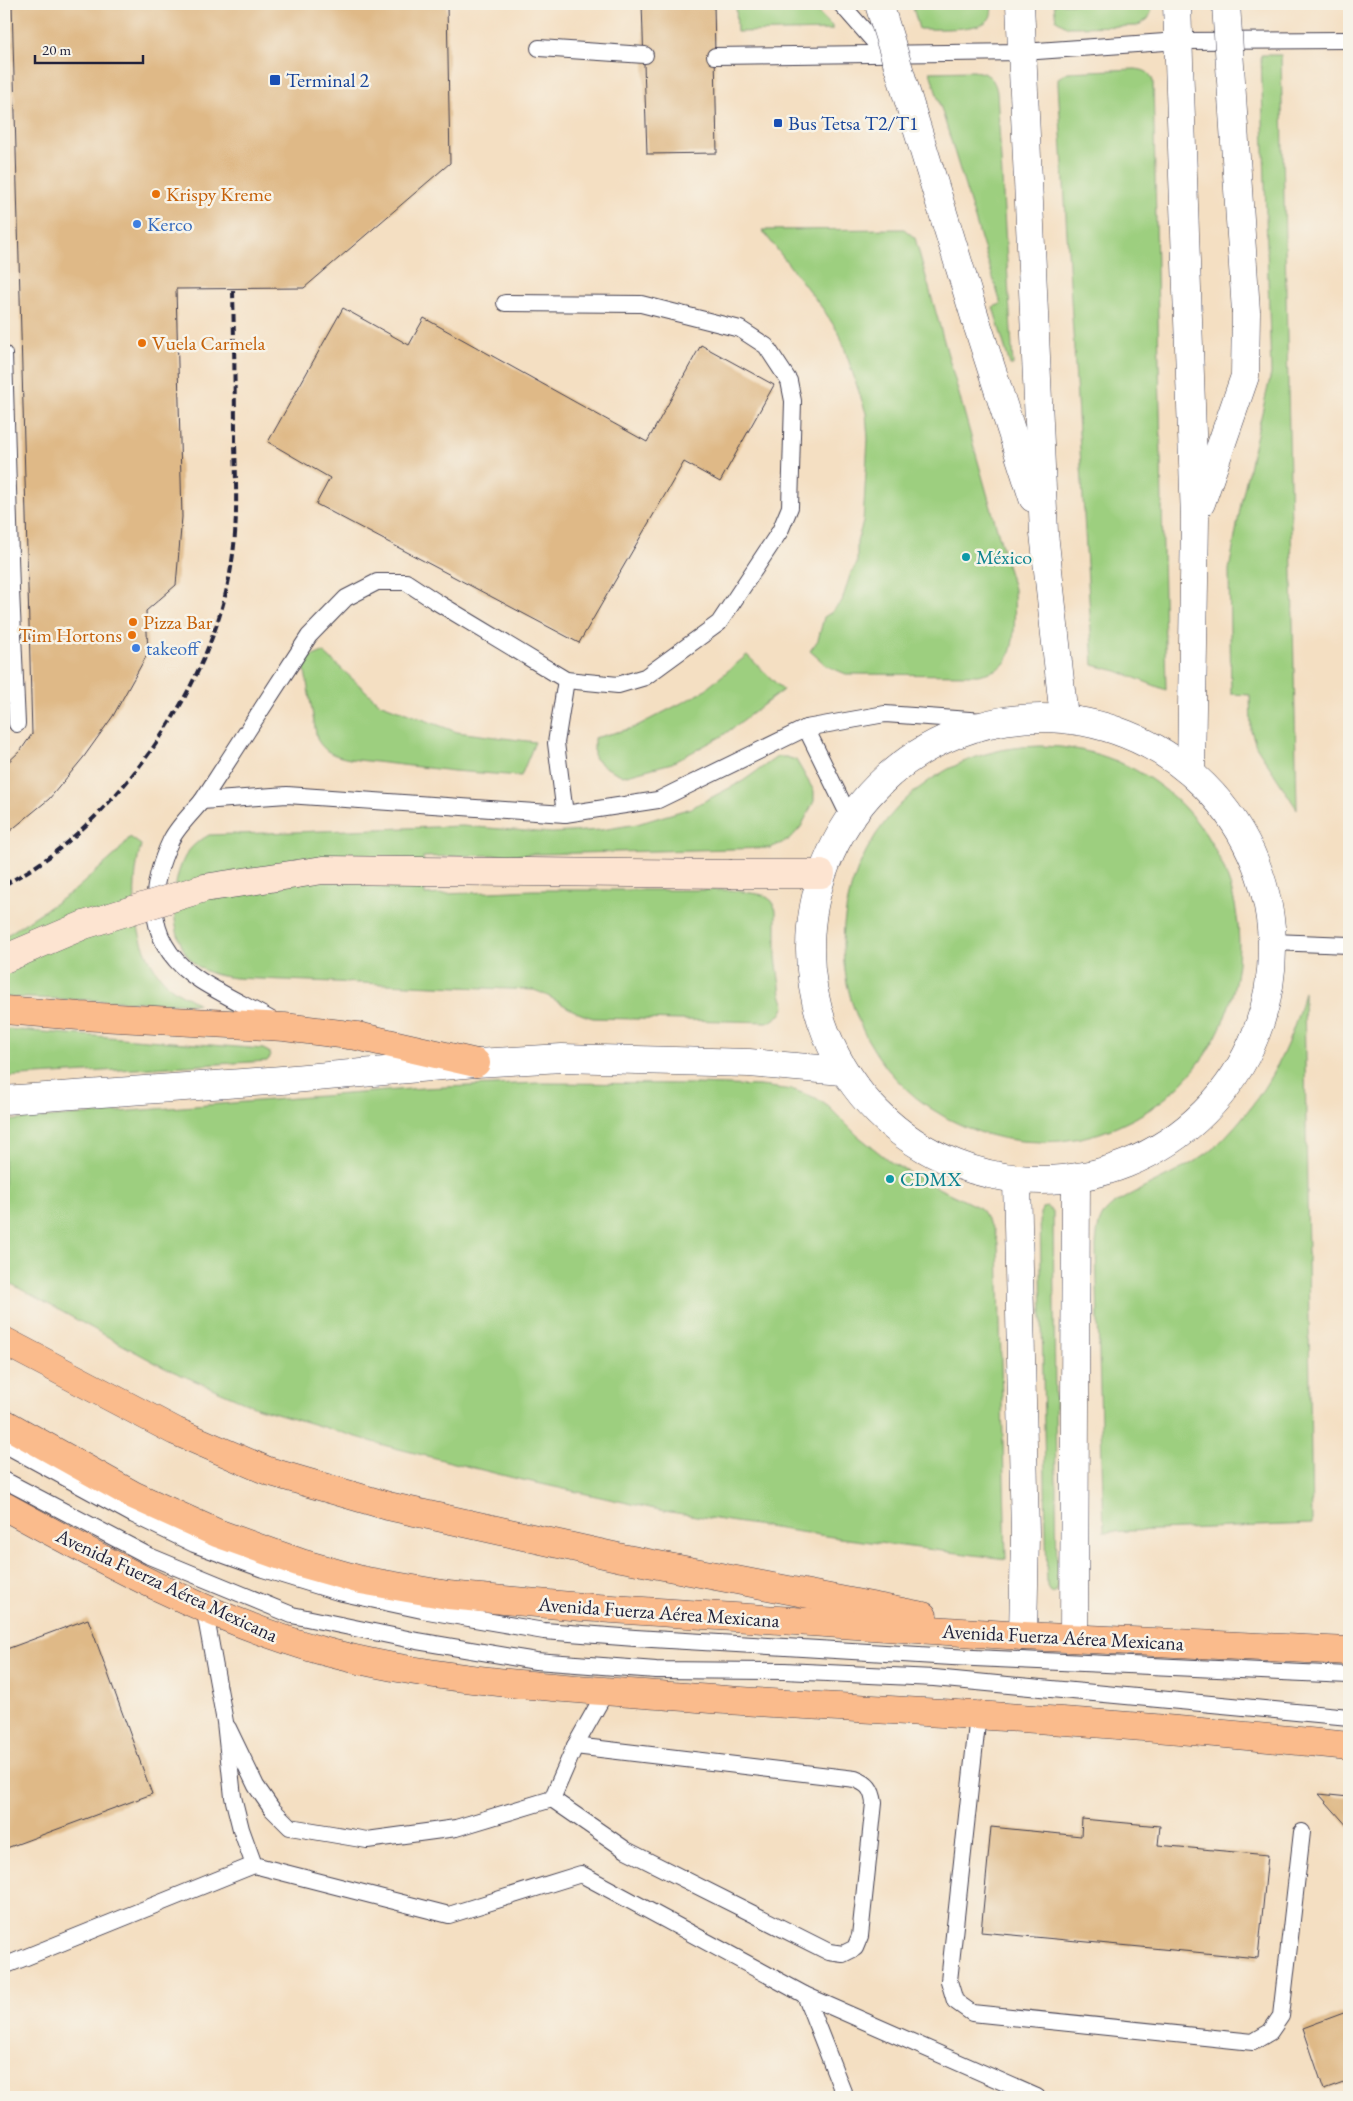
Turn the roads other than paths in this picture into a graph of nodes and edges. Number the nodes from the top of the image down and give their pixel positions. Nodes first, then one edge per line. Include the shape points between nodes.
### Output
1 (841, 4) edge
2 (879, 4) edge
3 (1020, 4) edge
4 (1177, 4) edge
5 (1226, 4) edge
6 (1349, 40) edge
7 (1179, 41) junction
8 (539, 48) dead end
9 (1023, 52) junction
10 (885, 54) junction
11 (644, 55) dead end
12 (716, 56) dead end
13 (505, 303) dead end
14 (4, 354) edge
15 (1195, 518) junction
16 (1044, 533) junction
17 (7, 590) edge
18 (566, 680) junction
19 (1064, 718) junction
20 (998, 722) junction
21 (17, 724) dead end
22 (806, 728) junction
23 (1192, 772) junction
24 (202, 800) junction
25 (566, 814) junction
26 (850, 818) junction
27 (821, 874) junction
28 (1273, 942) junction
29 (1349, 945) edge
30 (4, 959) edge
31 (4, 1010) edge
32 (284, 1027) junction
33 (476, 1063) junction
34 (843, 1071) junction
35 (4, 1100) edge
36 (1076, 1178) junction
37 (1017, 1180) junction
38 (4, 1342) edge
39 (4, 1423) edge
40 (4, 1444) edge
41 (4, 1480) edge
42 (4, 1506) edge
43 (204, 1607) junction
44 (1023, 1636) junction
45 (1074, 1638) junction
46 (1349, 1650) edge
47 (1349, 1675) edge
48 (606, 1691) junction
49 (978, 1715) junction
50 (1349, 1717) edge
51 (224, 1722) junction
52 (574, 1746) junction
53 (1349, 1746) edge
54 (552, 1799) junction
55 (1302, 1832) dead end
56 (254, 1865) junction
57 (4, 1966) edge
58 (805, 1995) junction
59 (845, 2097) edge
60 (1037, 2097) edge

1 - 10 lane
2 - 16 street, bridge
3 - 9 street
4 - 7 street
5 - 15 street, bridge via 1246,312 1246,376
6 - 7 lane
7 - 9 lane
7 - 15 street
8 - 11 lane
9 - 10 lane
9 - 16 street
10 - 12 lane
13 - 18 lane via 641,304 740,329 766,346 789,381 793,401 790,507 780,531 719,623 645,677 618,685
14 - 17 lane
15 - 23 street
16 - 19 street
17 - 21 lane
18 - 24 lane via 406,582 377,582 346,598 309,636
18 - 25 lane via 556,743
19 - 20 street
19 - 23 street via 1110,728 1136,738
20 - 22 lane via 885,714
20 - 26 street via 955,734 915,755 879,783
22 - 25 lane via 658,800
22 - 26 lane
23 - 28 street via 1234,820 1263,878
24 - 25 lane via 287,795
24 - 32 lane via 172,839 157,878 153,902 157,930 177,961 200,981
26 - 27 street
27 - 30 main road, bridge via 323,870 204,888 84,925
27 - 34 street via 810,927 810,977 821,1025
28 - 29 lane
28 - 36 street via 1265,1008 1239,1070 1196,1121 1140,1158
31 - 32 main road
32 - 33 main road via 357,1036
33 - 34 street via 562,1058 749,1063
33 - 35 street
34 - 37 street via 875,1112 915,1145 962,1167
36 - 37 street
36 - 45 street
37 - 44 street via 1025,1534
38 - 44 main road via 175,1431 268,1471 388,1506 622,1558
39 - 44 main road, Avenida Fuerza Aérea Mexicana via 133,1495 217,1533 361,1580 448,1595 520,1602
40 - 47 lane via 194,1544 263,1569 338,1592 544,1631 952,1657
41 - 50 lane via 149,1556 292,1615 417,1641 536,1661 656,1670 784,1671 934,1678
42 - 43 main road, Avenida Fuerza Aérea Mexicana
43 - 48 main road, Avenida Fuerza Aérea Mexicana via 278,1637 383,1665 442,1675
43 - 51 lane
44 - 45 main road, Avenida Fuerza Aérea Mexicana
45 - 46 main road, Avenida Fuerza Aérea Mexicana
48 - 49 main road, Avenida Fuerza Aérea Mexicana
48 - 52 lane
49 - 53 main road, Avenida Fuerza Aérea Mexicana
49 - 55 lane via 949,1980 955,2001 972,2013 1253,2042 1270,2032 1281,2016
51 - 54 lane via 256,1786 290,1827 367,1840 456,1828
51 - 56 lane via 233,1796
52 - 54 lane
52 - 54 lane via 866,1783 874,1803 860,1936 855,1948 843,1954 829,1952 788,1933 626,1850
56 - 57 lane
56 - 58 lane via 449,1915 581,1874
58 - 59 lane
58 - 60 lane

